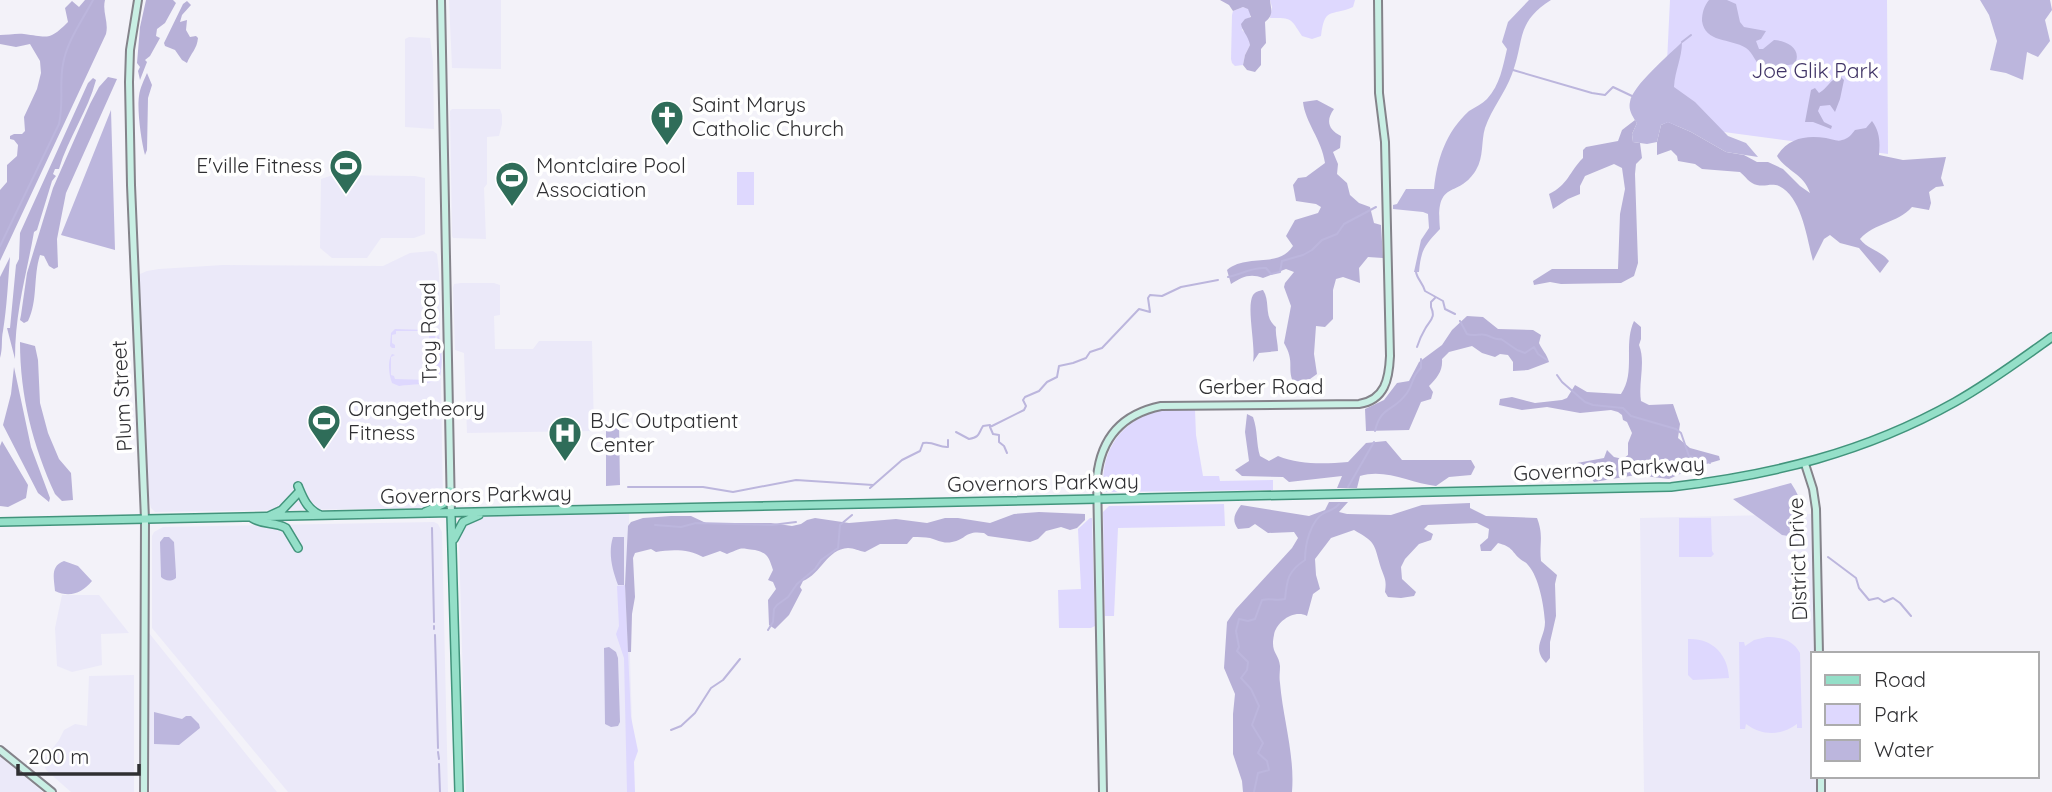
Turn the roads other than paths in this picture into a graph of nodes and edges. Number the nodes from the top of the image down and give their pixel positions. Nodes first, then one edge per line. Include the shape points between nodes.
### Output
1 (138, 0) edge
2 (441, 0) edge
3 (1378, 0) edge
4 (2052, 337) edge
5 (1805, 464) junction
6 (450, 491) junction
7 (1098, 500) junction
8 (485, 513) junction
9 (422, 514) junction
10 (451, 514) junction
11 (324, 516) junction
12 (266, 517) junction
13 (251, 518) junction
14 (145, 519) junction
15 (0, 522) edge
16 (452, 542) junction
17 (298, 548) dead end
18 (1819, 652) edge
19 (0, 750) edge
20 (52, 792) edge
21 (144, 792) edge
22 (459, 792) edge
23 (1103, 792) edge

1 - 14 street, Plum Street via 129,82
2 - 6 street, Troy Road
3 - 7 street, Gerber Road via 1390,351 1384,389 1359,404 1168,405 1145,410 1124,422 1105,445
4 - 5 main road, Governors Parkway via 1954,403 1898,430
5 - 7 main road, Governors Parkway via 1722,481 1641,489
5 - 18 street, District Drive via 1816,509
6 - 9 main road via 443,504
6 - 10 street, Troy Road
7 - 8 main road, Governors Parkway
7 - 23 street, Gerber Road
8 - 10 main road, Governors Parkway
8 - 16 main road via 463,522
9 - 10 main road, Governors Parkway
9 - 11 main road, Governors Parkway
10 - 16 main road, Troy Road
11 - 12 main road, Governors Parkway
11 - 12 main road via 310,509 298,489 282,510
12 - 13 main road, Governors Parkway
13 - 14 main road, Governors Parkway
13 - 17 main road via 286,528
14 - 15 main road, Governors Parkway
14 - 21 street, Plum Street
16 - 22 main road, Troy Road
19 - 20 street

